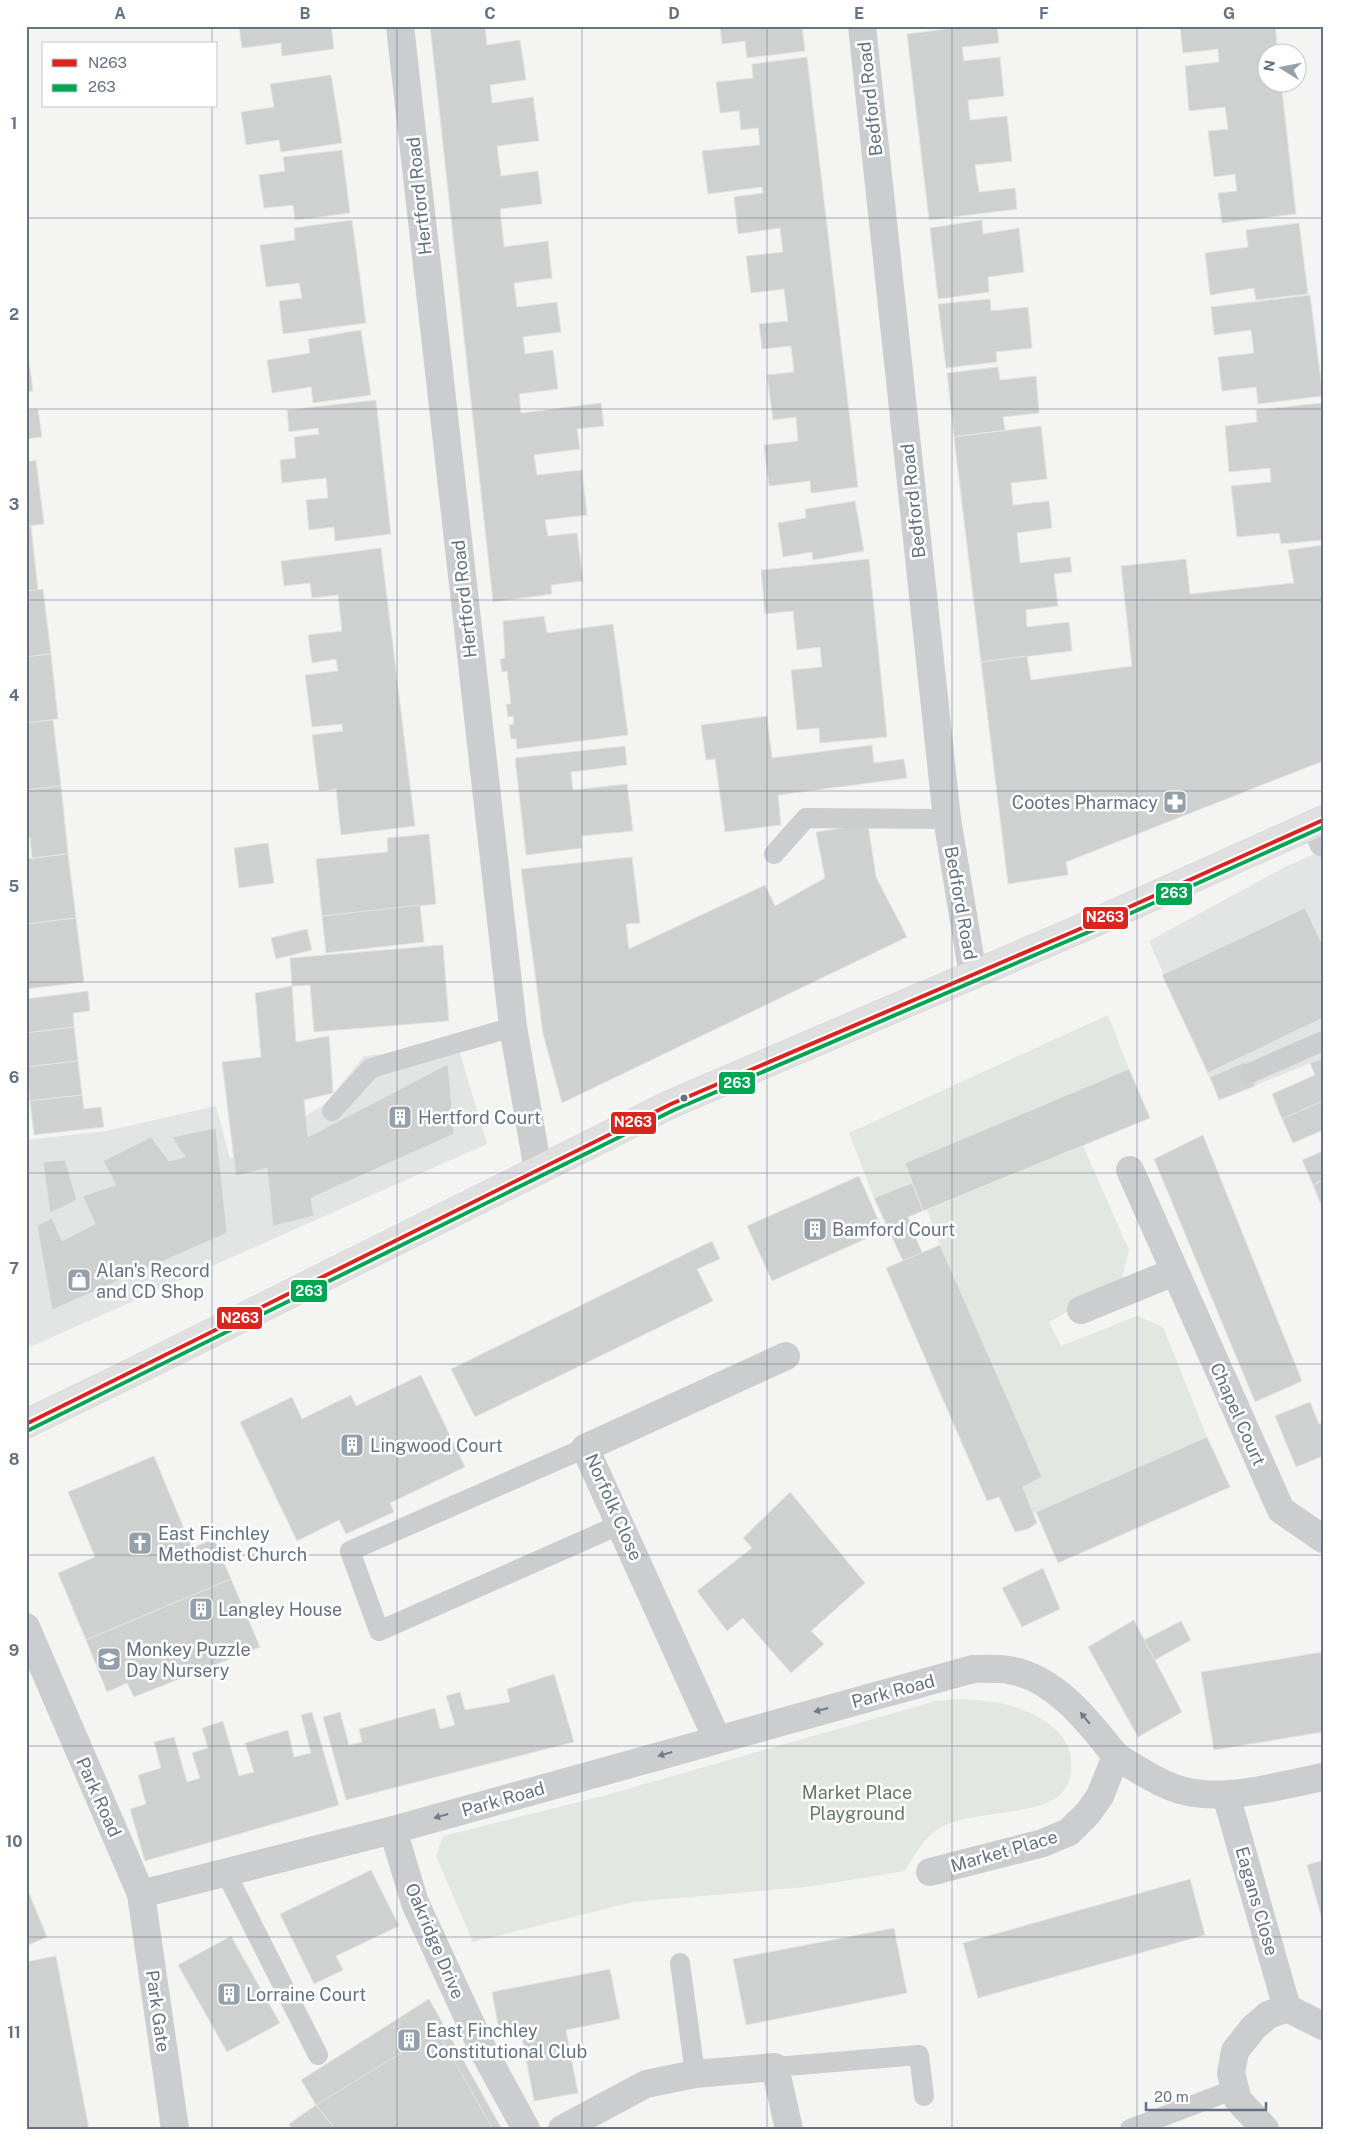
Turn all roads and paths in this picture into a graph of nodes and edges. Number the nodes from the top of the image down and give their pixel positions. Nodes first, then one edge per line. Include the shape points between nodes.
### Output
1 (400, 26) edge
2 (862, 26) edge
3 (947, 819) junction
4 (1320, 828) edge
5 (774, 854) dead end
6 (973, 975) junction
7 (513, 1027) junction
8 (1323, 1041) edge
9 (1250, 1073) dead end
10 (332, 1111) dead end
11 (538, 1170) junction
12 (1130, 1170) dead end
13 (1174, 1272) junction
14 (1081, 1310) dead end
15 (786, 1356) dead end
16 (26, 1424) edge
17 (585, 1448) junction
18 (621, 1524) junction
19 (1323, 1539) edge
20 (26, 1627) edge
21 (717, 1739) junction
22 (1116, 1756) junction
23 (1323, 1777) edge
24 (1226, 1795) junction
25 (393, 1830) junction
26 (225, 1871) junction
27 (930, 1872) dead end
28 (141, 1894) junction
29 (680, 1963) dead end
30 (1287, 2008) junction
31 (1323, 2026) edge
32 (318, 2055) dead end
33 (776, 2067) junction
34 (695, 2074) junction
35 (1235, 2089) junction
36 (924, 2096) dead end
37 (175, 2129) edge
38 (526, 2129) edge
39 (562, 2129) edge
40 (789, 2129) edge
41 (1130, 2129) edge
42 (1265, 2129) edge

1 - 7 street, Hertford Road
2 - 3 street, Bedford Road
3 - 5 lane via 806,818
3 - 6 street, Bedford Road
4 - 6 main road
6 - 11 main road via 670,1104
7 - 10 lane via 371,1068
7 - 11 street, Hertford Road
8 - 9 lane
11 - 16 main road
12 - 13 street, Chapel Court
13 - 14 street
13 - 19 street, Chapel Court via 1280,1510
15 - 17 street, Norfolk Close
17 - 18 street, Norfolk Close
17 - 18 lane via 350,1551 379,1631
18 - 21 street, Norfolk Close
20 - 28 street, Park Road
22 -> 21 street, Park Road via 1081,1713 1043,1682 1009,1670 973,1669
21 -> 25 street, Park Road
22 - 24 street via 1171,1787 1207,1795
22 - 27 street, Market Place via 1100,1796 1069,1832 1043,1843
23 - 24 street
24 - 30 street, Eagans Close
25 - 26 street, Park Road
25 - 38 street, Oakridge Drive via 415,1903 483,2050
26 - 28 street, Park Road
26 - 32 lane
28 - 37 street, Park Gate
29 - 34 lane
30 - 31 street
30 - 35 street via 1268,2015 1235,2051 1231,2073
33 - 34 street
33 - 36 lane via 919,2055
33 - 40 street
34 - 39 street via 646,2084
35 - 41 lane
35 - 42 street via 1238,2100

